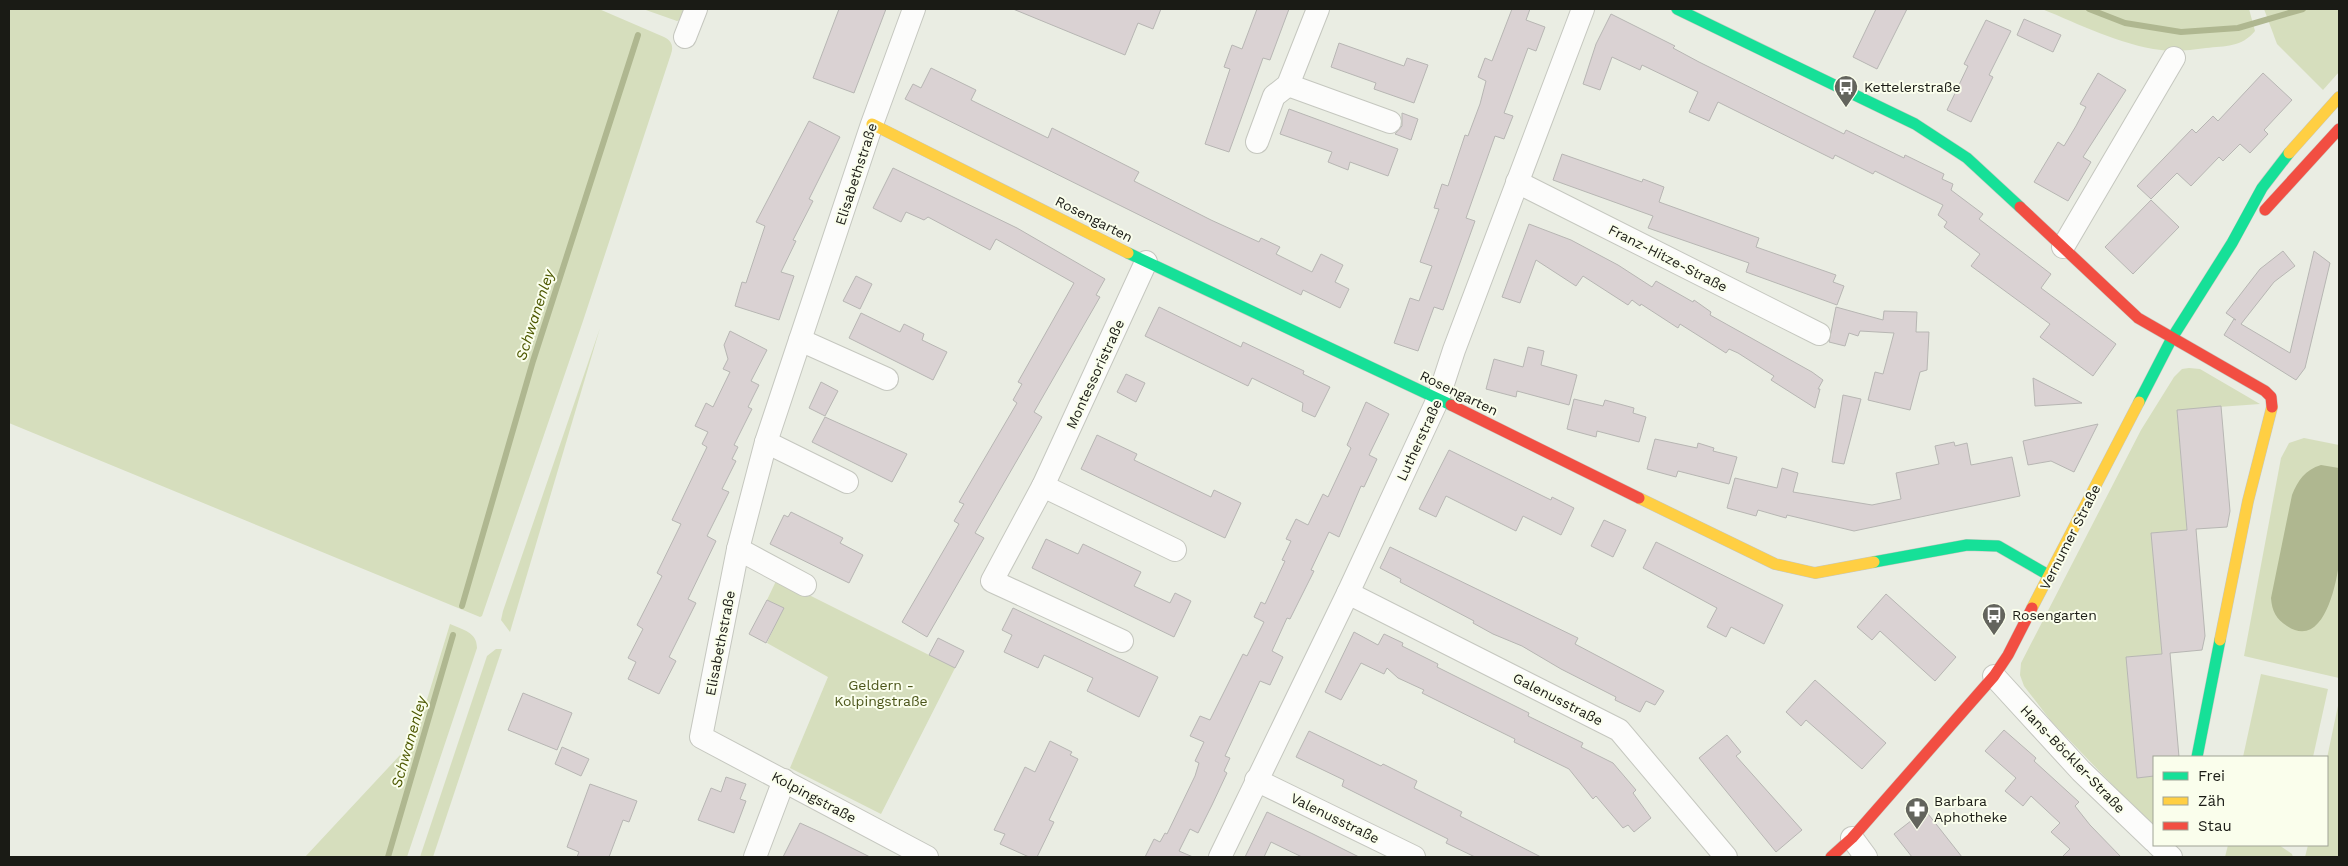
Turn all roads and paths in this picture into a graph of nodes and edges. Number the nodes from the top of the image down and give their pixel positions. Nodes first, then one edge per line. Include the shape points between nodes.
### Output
1 (696, 9) edge
2 (914, 9) edge
3 (1318, 9) edge
4 (1584, 9) edge
5 (1677, 9) edge
6 (685, 37) dead end
7 (2174, 58) dead end
8 (1288, 85) junction
9 (2339, 97) edge
10 (1390, 122) dead end
11 (872, 124) junction
12 (2339, 129) edge
13 (1257, 142) dead end
14 (1517, 182) junction
15 (2232, 243) junction
16 (2063, 247) junction
17 (1146, 262) junction
18 (1819, 334) dead end
19 (2172, 338) junction
20 (800, 340) junction
21 (887, 379) dead end
22 (1438, 399) junction
23 (766, 442) junction
24 (847, 482) dead end
25 (1043, 486) junction
26 (738, 549) junction
27 (1176, 550) dead end
28 (2050, 576) junction
29 (805, 585) dead end
30 (1348, 593) junction
31 (1122, 640) dead end
32 (1994, 676) junction
33 (701, 737) joint
34 (2197, 756) edge
35 (784, 780) junction
36 (1256, 780) junction
37 (1852, 838) junction
38 (2153, 840) edge
39 (2159, 846) edge
40 (755, 857) edge
41 (927, 857) edge
42 (1220, 857) edge
43 (1414, 857) edge
44 (1726, 857) edge
45 (1830, 857) edge
46 (1866, 857) edge
47 (2171, 857) edge

1 - 6 street
2 - 11 street, Elisabethstraße
3 - 8 street
4 - 14 street, Lutherstraße
5 - 16 street via 1915,124 1967,158
7 - 16 street
8 - 10 street
8 - 13 street via 1274,96
9 - 15 street, Vernumer Straße via 2262,188
11 - 17 street, Rosengarten
11 - 20 street, Elisabethstraße
12 - 15 street, Vernumer Straße
14 - 18 street, Franz-Hitze-Straße
14 - 22 street, Lutherstraße
15 - 19 street, Vernumer Straße
16 - 19 street via 2138,318
17 - 22 street, Rosengarten
17 - 25 street, Montessoristraße
19 - 28 street, Vernumer Straße
19 - 34 street via 2265,391 2271,397 2272,406 2248,501
20 - 21 street
20 - 23 street, Elisabethstraße
22 - 28 street, Rosengarten via 1775,564 1815,573 1967,545 1998,546
22 - 30 street, Lutherstraße
23 - 24 street
23 - 26 street, Elisabethstraße
25 - 27 street
25 - 31 street, Montessoristraße via 992,581
26 - 29 street
26 - 33 street, Elisabethstraße
28 - 32 street, Vernumer Straße via 2013,648
30 - 36 street, Lutherstraße
30 - 44 street, Galenusstraße via 1619,730
32 - 37 street, Vernumer Straße
32 - 38 street, Hans-Böckler-Straße via 2081,771
33 - 35 street, Kolpingstraße
35 - 40 street
35 - 41 street, Kolpingstraße
36 - 42 street, Lutherstraße
36 - 43 street, Valenusstraße
37 - 45 street, Vernumer Straße
37 - 46 street
39 - 47 street

